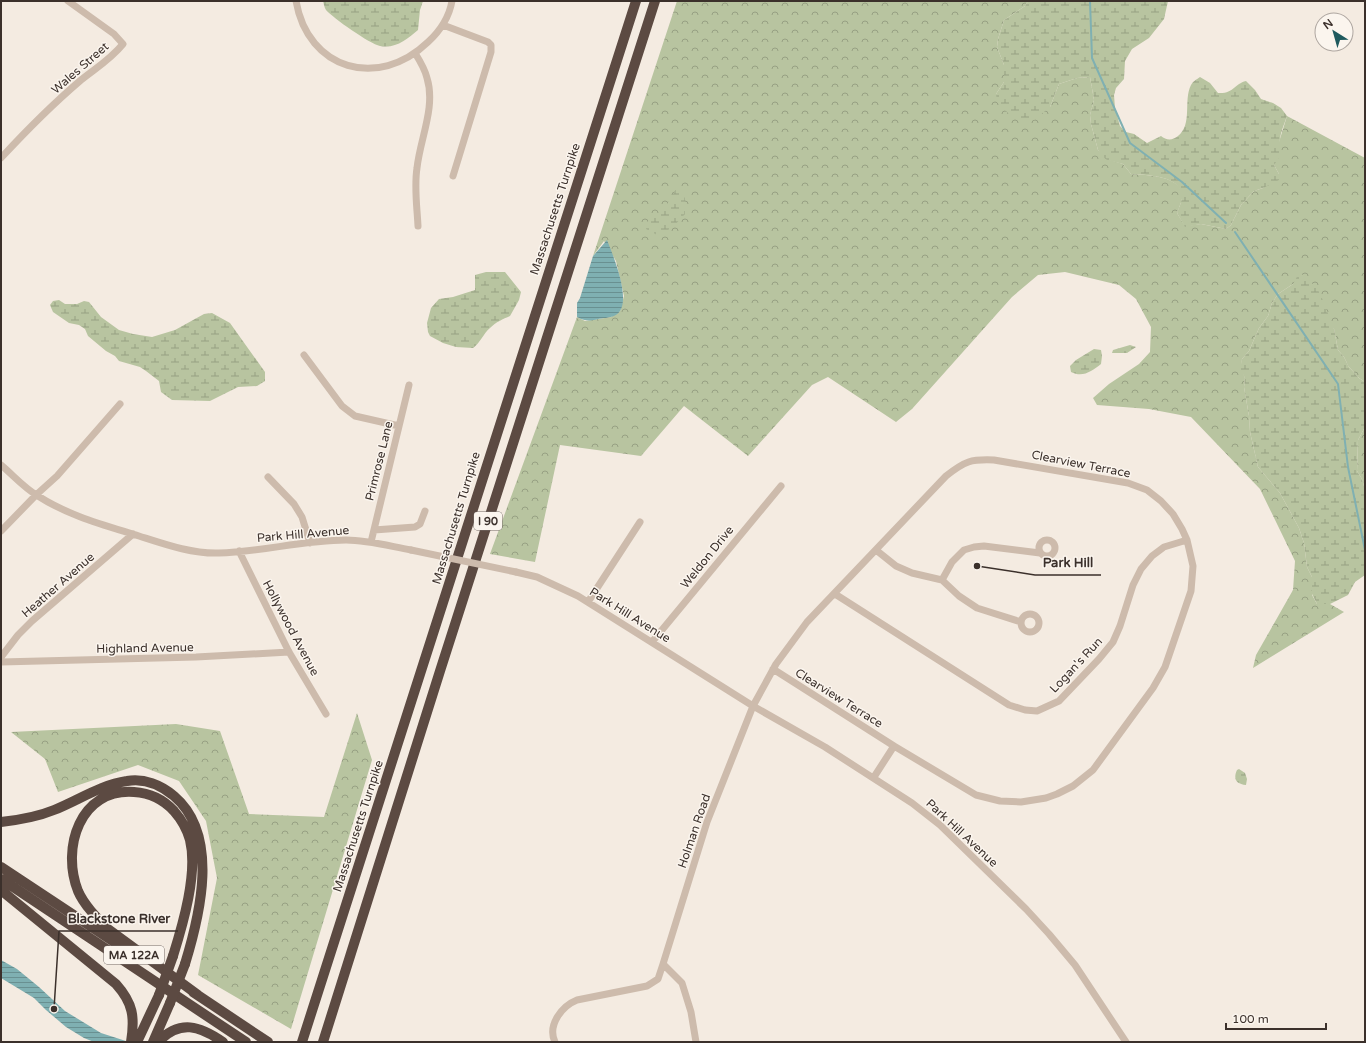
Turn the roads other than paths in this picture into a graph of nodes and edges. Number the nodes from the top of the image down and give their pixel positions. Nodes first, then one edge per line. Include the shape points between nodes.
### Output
1 (68, 1) edge
2 (296, 1) edge
3 (452, 1) edge
4 (636, 1) edge
5 (655, 1) edge
6 (443, 26) junction
7 (415, 53) junction
8 (1, 158) edge
9 (453, 176) dead end
10 (418, 226) dead end
11 (304, 355) dead end
12 (409, 385) dead end
13 (120, 404) dead end
14 (399, 426) junction
15 (1, 464) edge
16 (268, 477) dead end
17 (781, 486) dead end
18 (36, 495) junction
19 (425, 511) dead end
20 (640, 522) dead end
21 (374, 530) junction
22 (1, 531) edge
23 (133, 534) junction
24 (1187, 540) junction
25 (371, 542) junction
26 (310, 543) junction
27 (876, 550) junction
28 (239, 552) junction
29 (1040, 553) dead end
30 (942, 580) junction
31 (834, 594) junction
32 (588, 602) junction
33 (1021, 622) dead end
34 (652, 642) junction
35 (289, 652) junction
36 (1, 657) edge
37 (1, 662) edge
38 (773, 669) junction
39 (753, 706) junction
40 (326, 714) dead end
41 (894, 746) junction
42 (874, 777) junction
43 (1, 822) edge
44 (1, 867) edge
45 (1, 878) edge
46 (1, 890) edge
47 (663, 964) junction
48 (198, 995) junction
49 (135, 1038) edge
50 (304, 1038) edge
51 (155, 1041) edge
52 (224, 1042) edge
53 (246, 1042) edge
54 (268, 1042) edge
55 (323, 1042) edge
56 (555, 1042) edge
57 (696, 1042) edge
58 (1126, 1042) edge

1 - 8 street, Wales Street via 114,34 123,44 106,62 81,80
2 - 7 street via 307,33 320,49 335,60 361,68 378,68 398,63
3 - 6 street
4 - 50 highway, Massachusetts Turnpike / I 90
5 - 55 highway, I 90
6 - 7 street
6 - 9 street via 491,45
7 - 10 street via 428,79 429,96 428,114 417,166
11 - 14 street via 342,406 356,416
12 - 14 street, Primrose Lane
13 - 18 street via 57,476
14 - 21 street, Primrose Lane
15 - 18 street, Park Hill Avenue
16 - 26 street via 294,504 302,517
17 - 34 street, Weldon Drive
18 - 22 street
18 - 23 street, Park Hill Avenue via 74,516
19 - 21 street via 420,524 414,527
20 - 32 street
21 - 25 street, Primrose Lane
23 - 28 street, Park Hill Avenue via 203,553
23 - 36 street, Heather Avenue via 18,635
24 - 27 street, Clearview Terrace via 1173,514 1161,501 1134,485 994,460 976,460 958,466 946,476
24 - 31 street, Logan's Run via 1164,547 1152,556 1141,569 1133,585 1113,642 1059,701 1036,711 1009,705
24 - 41 street, Clearview Terrace via 1193,566 1191,591 1165,667 1153,688 1093,770 1077,784 1046,798 1021,802 1000,801 976,795
25 - 26 street, Park Hill Avenue via 345,540
25 - 32 street, Park Hill Avenue, bridge via 534,576
26 - 28 street, Park Hill Avenue
27 - 30 street via 896,566 912,573
27 - 31 street, Clearview Terrace
28 - 35 street, Hollywood Avenue
29 - 30 street via 974,546 964,550 952,562
30 - 33 street via 977,608
31 - 38 street, Clearview Terrace via 808,622
32 - 34 street, Park Hill Avenue
34 - 39 street, Park Hill Avenue
35 - 37 street, Highland Avenue
35 - 40 street, Hollywood Avenue
38 - 39 street, Clearview Terrace
38 - 41 street, Clearview Terrace
39 - 42 street, Park Hill Avenue
39 - 47 street, Holman Road via 707,822
41 - 42 street
42 - 58 street, Park Hill Avenue via 940,825 1039,923 1075,965
43 - 51 highway, bridge via 28,818 54,810 96,789 128,780 140,780 168,791 189,813 200,839 202,876 198,919 185,964
44 - 48 highway, MA 122A
45 - 53 highway, MA 122A
46 - 49 highway via 124,994 132,1012
47 - 56 street, Holman Road via 658,979 647,986 577,1000 569,1004 557,1020 553,1031
47 - 57 street via 682,983 691,1012
48 - 49 highway, bridge via 108,929 79,892 73,876 72,846 80,822 87,811 100,800 126,791 156,796 168,804 180,818 190,840 190,889 183,926 173,956 159,995
48 - 54 highway, MA 122A
51 - 52 highway via 175,1029 189,1027 204,1031

